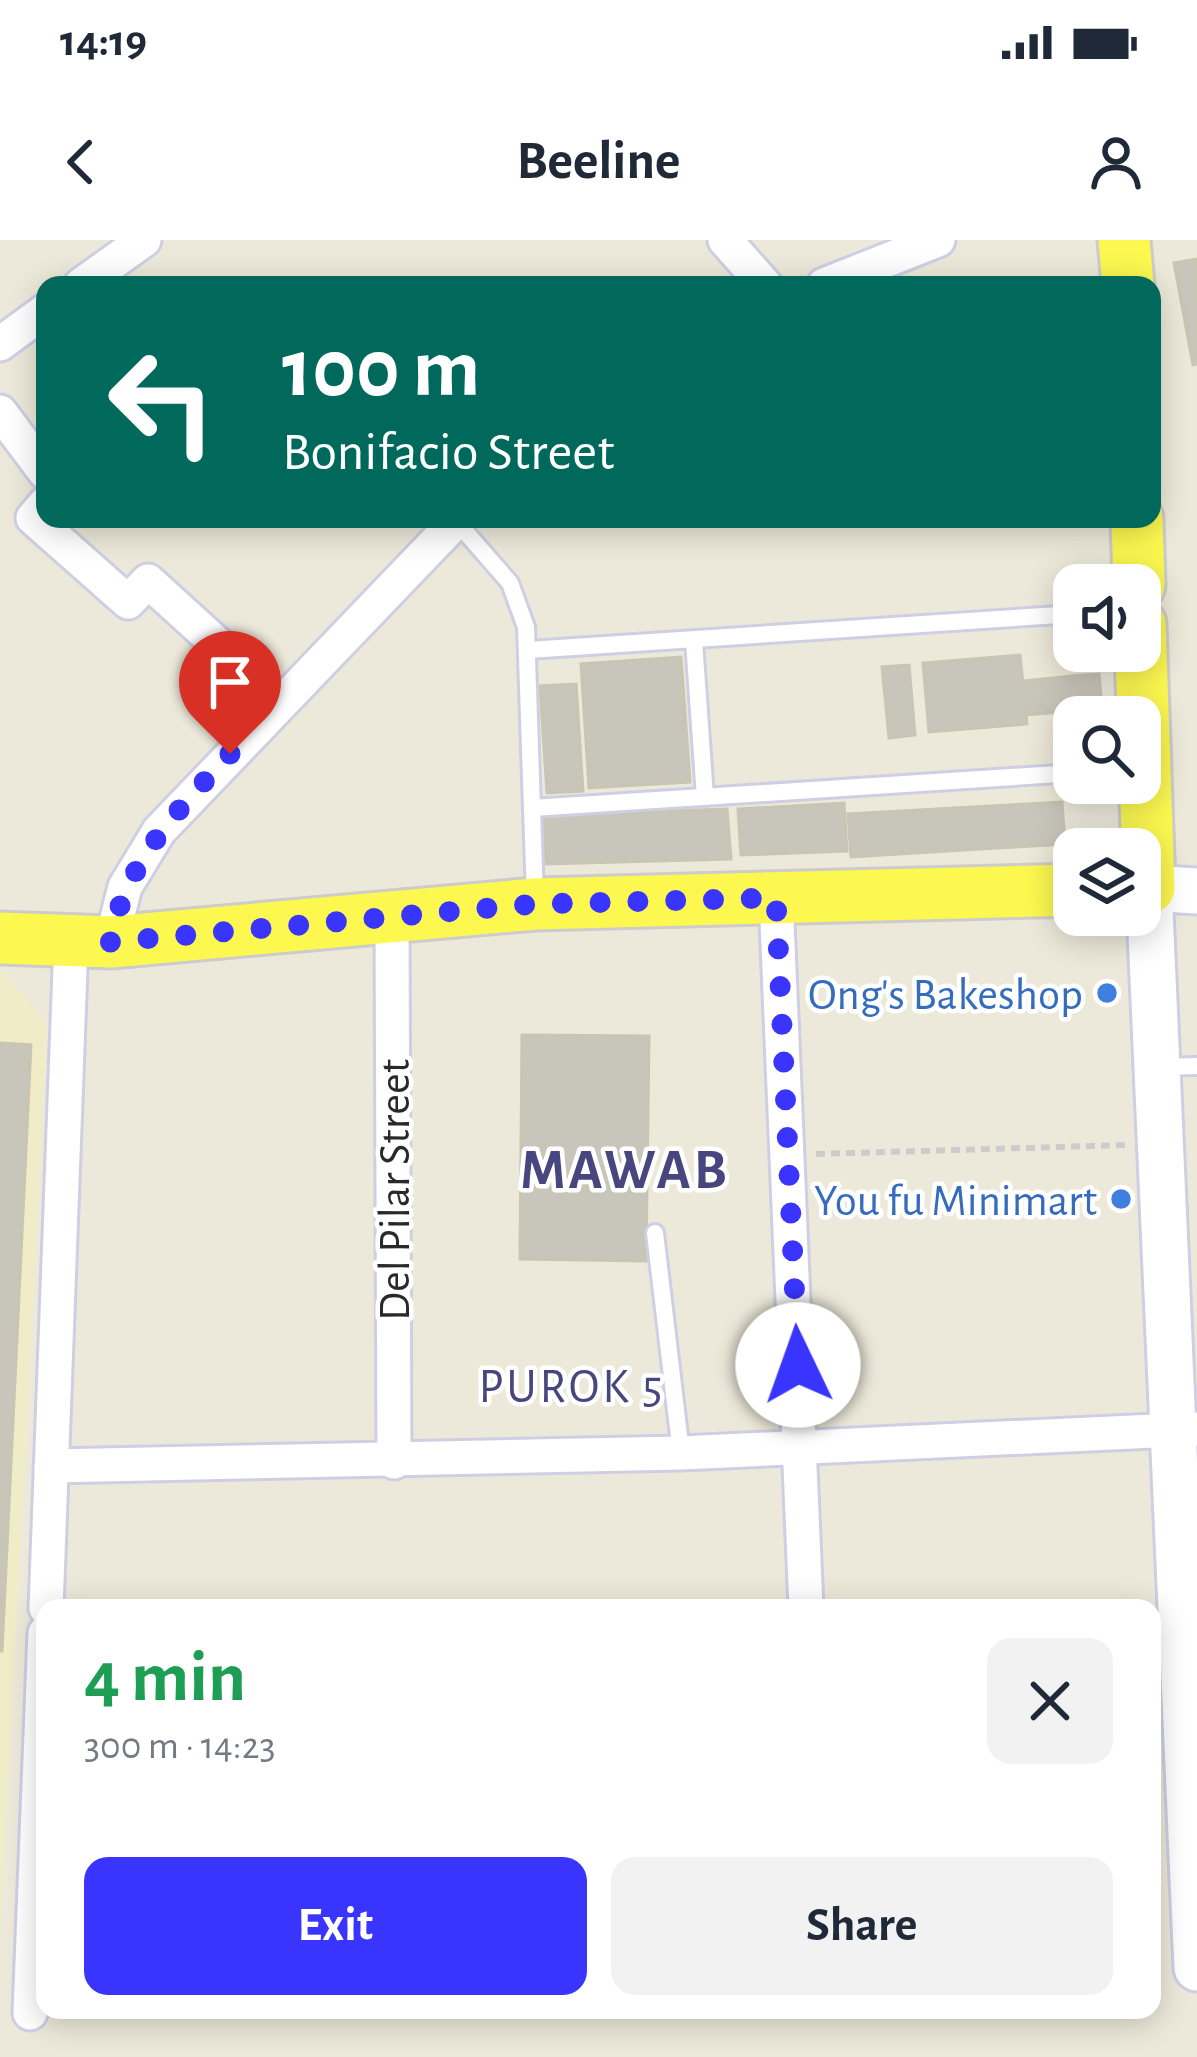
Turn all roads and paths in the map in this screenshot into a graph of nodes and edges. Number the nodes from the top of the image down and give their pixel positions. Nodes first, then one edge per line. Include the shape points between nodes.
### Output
1 (144, 240) edge
2 (725, 240) edge
3 (938, 240) edge
4 (1124, 240) edge
5 (94, 276) edge
6 (757, 276) edge
7 (847, 276) edge
8 (1127, 276) edge
9 (36, 318) edge
10 (0, 344) edge
11 (0, 412) edge
12 (36, 460) edge
13 (44, 528) edge
14 (449, 528) edge
15 (464, 528) edge
16 (1138, 528) edge
17 (1139, 564) edge
18 (1053, 615) edge
19 (694, 641) junction
20 (528, 650) junction
21 (280, 701) junction
22 (1053, 774) edge
23 (705, 797) junction
24 (1148, 804) edge
25 (532, 808) junction
26 (1162, 889) edge
27 (1053, 891) edge
28 (776, 898) junction
29 (535, 904) junction
30 (392, 917) junction
31 (0, 938) edge
32 (91, 942) junction
33 (1177, 1066) edge
34 (1161, 1144) junction
35 (788, 1154) junction
36 (1181, 1229) edge
37 (655, 1233) dead end
38 (1186, 1429) edge
39 (802, 1449) junction
40 (681, 1453) junction
41 (394, 1462) junction
42 (51, 1466) junction
43 (46, 1599) edge
44 (806, 1599) edge
45 (1168, 1614) edge
46 (1193, 1756) edge
47 (36, 1906) edge
48 (1197, 1968) edge
49 (30, 2013) dead end

1 - 5 street
2 - 6 street
3 - 7 street
4 - 8 main road
9 - 10 street
11 - 12 street
13 - 21 street via 128,602 148,581
14 - 21 street
15 - 20 lane via 510,584
16 - 17 main road
18 - 19 lane
19 - 20 lane
19 - 23 lane
20 - 25 lane
21 - 32 street via 159,831
22 - 23 lane
23 - 25 lane
24 - 26 main road
25 - 29 lane
26 - 33 main road
27 - 28 main road
28 - 29 main road
28 - 35 street
29 - 30 main road
30 - 32 main road
30 - 41 street, Del Pilar Street
31 - 32 main road
32 - 42 street
33 - 34 main road
34 - 35 path
34 - 36 main road
35 - 39 street
36 - 38 main road
37 - 40 lane
38 - 39 street
38 - 45 main road
39 - 40 street
39 - 44 street
40 - 41 street
41 - 42 street
42 - 43 street
45 - 46 main road
46 - 48 main road
47 - 49 street

